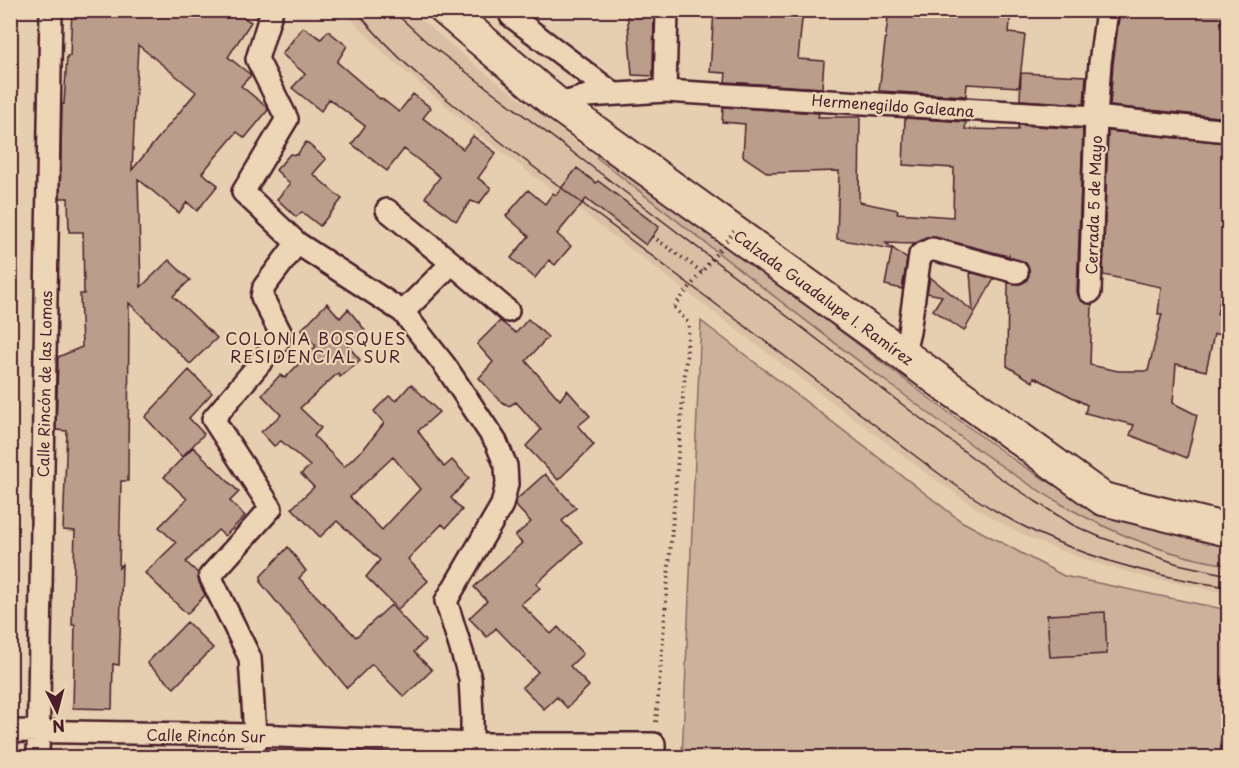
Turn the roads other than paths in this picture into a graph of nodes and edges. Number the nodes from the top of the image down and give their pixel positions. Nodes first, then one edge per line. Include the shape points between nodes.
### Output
1 (51, 10) edge
2 (272, 10) edge
3 (446, 10) edge
4 (510, 10) edge
5 (667, 10) edge
6 (1107, 10) edge
7 (665, 91) junction
8 (614, 94) junction
9 (558, 105) junction
10 (1096, 117) junction
11 (1228, 131) edge
12 (387, 210) dead end
13 (297, 243) junction
14 (452, 263) junction
15 (1017, 272) dead end
16 (1090, 292) dead end
17 (403, 312) junction
18 (508, 312) dead end
19 (903, 356) junction
20 (1228, 530) edge
21 (10, 731) edge
22 (38, 732) junction
23 (255, 735) junction
24 (473, 751) edge
25 (654, 751) edge
26 (38, 758) edge
27 (254, 758) edge

1 - 22 street, Calle Rincón de las Lomas
2 - 13 street via 257,59 287,119 243,192
3 - 9 main road, Calzada Guadalupe I. Ramírez
4 - 8 street via 511,16
5 - 7 street
6 - 10 street, Cerrada 5 de Mayo
7 - 8 street, Hermenegildo Galeana
7 - 10 street, Hermenegildo Galeana
8 - 9 street, Hermenegildo Galeana via 587,96
9 - 19 main road, Calzada Guadalupe I. Ramírez
10 - 11 street, Hermenegildo Galeana
10 - 16 street, Cerrada 5 de Mayo
12 - 14 street
13 - 17 street
13 - 23 street via 264,287 262,297 280,332 277,343 213,419 271,508 210,576 250,658
14 - 17 street
14 - 18 street
15 - 19 street via 932,249 920,255
17 - 24 street via 446,367 496,442 506,466 502,505 446,601 470,678
19 - 20 main road, Calzada Guadalupe I. Ramírez via 1103,499
21 - 22 street, Calle Rincón Sur
22 - 23 street, Calle Rincón Sur
22 - 26 street, Calle Rincón de las Lomas
23 - 24 street, Calle Rincón Sur
23 - 27 street
24 - 25 street, Calle Rincón Sur

